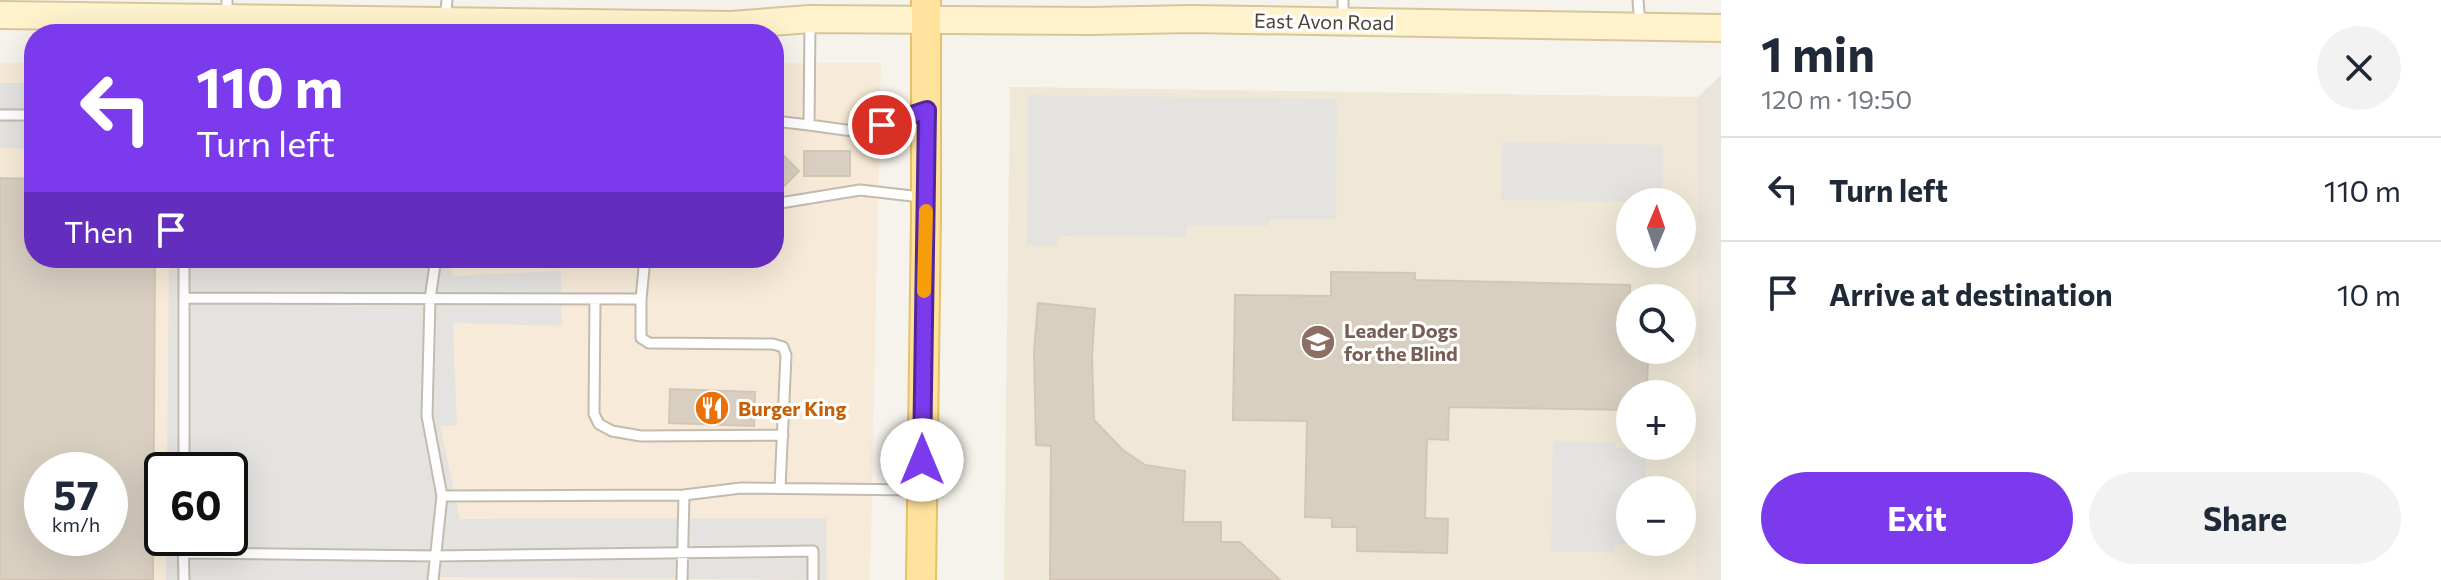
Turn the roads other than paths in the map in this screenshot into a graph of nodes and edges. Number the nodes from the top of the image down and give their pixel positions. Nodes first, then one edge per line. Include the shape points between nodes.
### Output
1 (1638, 0) edge
2 (227, 8) edge
3 (926, 10) edge
4 (1343, 11) edge
5 (0, 15) edge
6 (445, 18) edge
7 (810, 19) junction
8 (531, 24) edge
9 (770, 24) edge
10 (1640, 27) junction
11 (1721, 28) edge
12 (927, 110) junction
13 (0, 115) edge
14 (24, 115) edge
15 (784, 122) edge
16 (809, 125) junction
17 (926, 197) junction
18 (784, 202) edge
19 (184, 268) edge
20 (435, 268) edge
21 (644, 268) edge
22 (184, 298) junction
23 (430, 299) junction
24 (595, 299) junction
25 (641, 299) junction
26 (783, 435) junction
27 (184, 452) edge
28 (780, 488) junction
29 (922, 490) junction
30 (684, 495) junction
31 (442, 496) junction
32 (683, 553) junction
33 (248, 554) edge
34 (183, 556) edge
35 (435, 556) junction
36 (184, 580) edge
37 (433, 580) edge
38 (682, 580) edge
39 (813, 580) edge
40 (921, 580) edge

1 - 10 lane
2 - 5 main road, East Avon Road
2 - 6 main road, East Avon Road
3 - 4 main road, East Avon Road via 1282,15
3 - 7 main road, East Avon Road
3 - 12 main road
4 - 10 main road, East Avon Road
6 - 8 main road, East Avon Road
7 - 9 main road, East Avon Road
7 - 16 lane
10 - 11 main road, East Avon Road
12 - 16 lane via 860,132
12 - 17 main road
13 - 14 lane
15 - 16 lane
17 - 18 lane via 860,190
17 - 29 main road
19 - 22 lane
20 - 23 lane
21 - 25 lane
22 - 23 lane
22 - 27 lane
23 - 24 lane
23 - 31 lane via 427,416
24 - 25 lane
24 - 26 lane via 594,414 599,424 641,436
25 - 26 lane via 641,338 649,343 783,347
26 - 28 lane
28 - 29 lane
28 - 30 lane
29 - 40 main road
30 - 31 lane
30 - 32 lane
31 - 35 lane
32 - 35 lane
32 - 38 lane
32 - 39 lane via 813,551
33 - 35 lane
34 - 36 lane
35 - 37 lane

